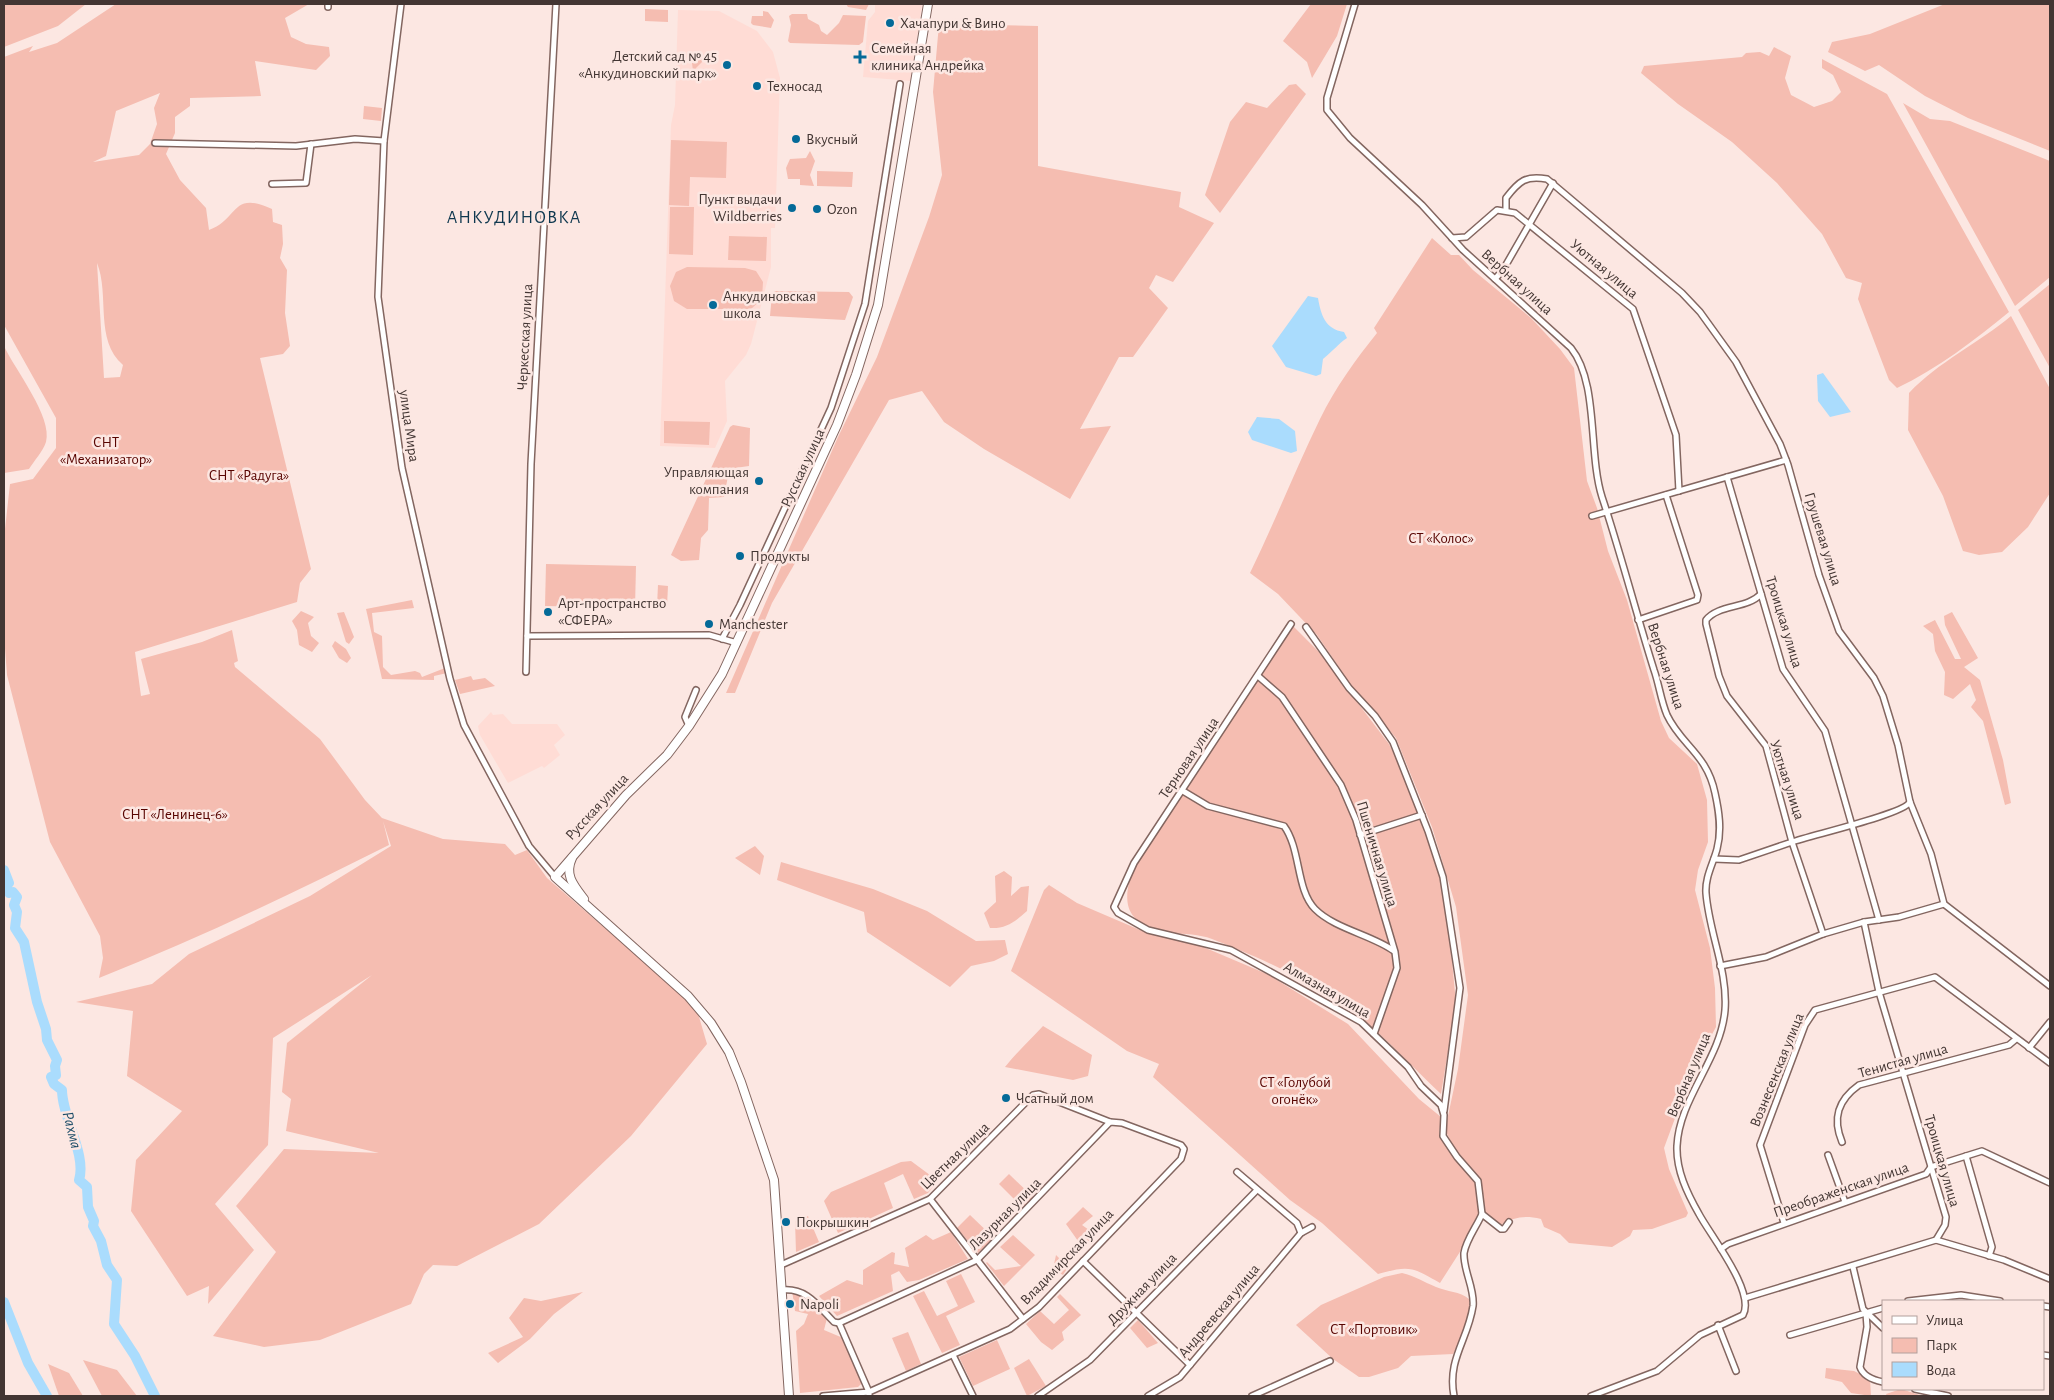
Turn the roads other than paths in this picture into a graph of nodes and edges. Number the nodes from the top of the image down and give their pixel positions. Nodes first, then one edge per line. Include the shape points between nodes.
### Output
1 (400, 4) edge
2 (556, 4) edge
3 (928, 4) edge
4 (1355, 4) edge
5 (900, 84) dead end
6 (384, 141) junction
7 (155, 143) dead end
8 (311, 144) junction
9 (272, 184) dead end
10 (1553, 184) junction
11 (1506, 210) junction
12 (1529, 225) junction
13 (1452, 238) junction
14 (1495, 278) junction
15 (1786, 460) junction
16 (1727, 477) junction
17 (1679, 491) junction
18 (1666, 495) junction
19 (1608, 510) junction
20 (1592, 516) dead end
21 (1761, 594) junction
22 (1638, 620) junction
23 (1291, 624) dead end
24 (1306, 627) dead end
25 (528, 636) junction
26 (722, 639) junction
27 (738, 643) junction
28 (526, 672) dead end
29 (1258, 676) junction
30 (696, 690) dead end
31 (689, 726) junction
32 (1183, 790) junction
33 (1910, 802) junction
34 (1422, 815) junction
35 (1852, 824) junction
36 (1360, 834) junction
37 (1792, 842) junction
38 (576, 850) junction
39 (1714, 859) junction
40 (555, 878) junction
41 (1944, 904) junction
42 (1114, 908) joint
43 (592, 911) junction
44 (1879, 920) junction
45 (1864, 922) junction
46 (1823, 934) junction
47 (1395, 952) junction
48 (1720, 966) junction
49 (2050, 986) edge
50 (1879, 992) junction
51 (2050, 1022) edge
52 (1374, 1034) junction
53 (2016, 1039) junction
54 (2029, 1048) junction
55 (2050, 1063) edge
56 (1904, 1074) junction
57 (1444, 1111) junction
58 (1110, 1122) junction
59 (1842, 1142) dead end
60 (1828, 1155) dead end
61 (1966, 1156) junction
62 (1931, 1167) junction
63 (1237, 1172) dead end
64 (2050, 1183) edge
65 (1257, 1190) junction
66 (1275, 1195) dead end
67 (930, 1199) junction
68 (1270, 1202) junction
69 (1845, 1202) junction
70 (1482, 1214) junction
71 (1509, 1222) dead end
72 (1784, 1223) junction
73 (1312, 1227) dead end
74 (1301, 1233) junction
75 (1936, 1240) junction
76 (1721, 1249) junction
77 (1989, 1256) junction
78 (978, 1260) junction
79 (1083, 1261) junction
80 (781, 1265) junction
81 (1853, 1267) junction
82 (2050, 1279) edge
83 (783, 1290) junction
84 (1745, 1298) junction
85 (1917, 1300) edge
86 (1994, 1300) edge
87 (1882, 1308) edge
88 (1136, 1313) junction
89 (1866, 1313) junction
90 (1024, 1319) junction
91 (839, 1323) junction
92 (1718, 1325) junction
93 (1882, 1327) edge
94 (1790, 1335) dead end
95 (953, 1355) junction
96 (1330, 1361) dead end
97 (1190, 1365) junction
98 (1736, 1371) dead end
99 (1882, 1382) edge
100 (1920, 1390) edge
101 (869, 1394) edge
102 (789, 1396) edge
103 (823, 1396) edge
104 (973, 1396) edge
105 (1038, 1396) edge
106 (1148, 1396) edge
107 (1252, 1396) edge
108 (1454, 1396) edge
109 (1591, 1396) edge
110 (1948, 1396) edge

1 - 6 street, улица Мира
2 - 25 street, Черкесская улица via 531,464
3 - 27 street, Русская улица via 878,305 837,425
4 - 13 street, Вербная улица via 1327,98 1327,110 1350,138 1422,205
5 - 26 street via 862,312 830,408
6 - 8 street
6 - 40 street, улица Мира via 378,297 410,506 464,725 524,837
7 - 8 street
8 - 9 street via 306,183
10 - 11 street, Грушевая улица via 1548,179 1532,176 1516,185 1506,198
10 - 12 street
10 - 15 street, Грушевая улица via 1682,293 1700,312 1736,362
11 - 12 street, Уютная улица
11 - 13 street via 1497,210 1466,237
12 - 14 street
12 - 17 street, Уютная улица via 1633,308 1677,440
13 - 14 street, Вербная улица
14 - 19 street, Вербная улица via 1579,357 1586,379 1602,496
15 - 16 street
15 - 33 street, Грушевая улица via 1819,575 1839,631 1874,678 1883,696
16 - 17 street
16 - 21 street, Троицкая улица
17 - 18 street
18 - 19 street
18 - 22 street via 1697,600
19 - 20 street
19 - 22 street, Вербная улица
21 - 35 street, Троицкая улица via 1783,669 1826,731
21 - 37 street, Уютная улица via 1753,602 1712,615 1706,620 1727,696 1766,746
22 - 39 street, Вербная улица via 1666,714 1705,764 1712,781 1720,834
23 - 29 street, Терновая улица
24 - 34 street via 1389,736
25 - 26 street via 709,635
25 - 28 street, Черкесская улица
26 - 27 street
27 - 31 street, Русская улица
29 - 32 street, Терновая улица
29 - 36 street, Пшеничная улица via 1282,697 1322,755 1340,785
30 - 31 street via 685,717
31 - 38 street, Русская улица via 667,755
32 - 42 street, Терновая улица via 1134,863
32 - 47 street via 1208,806 1284,826 1290,834 1314,908
33 - 35 street via 1902,810
33 - 41 street, Грушевая улица via 1931,854
34 - 36 street
34 - 57 street via 1445,887 1459,978 1458,1010
35 - 37 street
35 - 44 street, Троицкая улица
36 - 47 street, Пшеничная улица
37 - 39 street via 1739,860
37 - 46 street, Уютная улица
38 - 40 street, Русская улица
38 - 43 street via 569,865 570,880
39 - 48 street, Вербная улица via 1706,892
40 - 43 street
41 - 44 street
41 - 49 street
42 - 52 street, Алмазная улица via 1157,933 1231,950 1356,1019
43 - 80 street via 688,996 723,1040 742,1082 770,1162 776,1193
44 - 45 street
45 - 46 street
45 - 50 street, Троицкая улица
46 - 48 street via 1766,957
47 - 52 street, Пшеничная улица via 1397,968
48 - 76 street, Вербная улица via 1725,996 1723,1024 1684,1117 1677,1154 1684,1184
50 - 53 street, Вознесенская улица via 1935,977
50 - 56 street, Троицкая улица
50 - 72 street, Вознесенская улица via 1815,1010 1805,1025 1760,1146
51 - 54 street
52 - 57 street, Алмазная улица via 1408,1067
53 - 54 street, Вознесенская улица
53 - 56 street, Тенистая улица via 2009,1045
54 - 55 street, Вознесенская улица
56 - 59 street, Тенистая улица via 1859,1085 1848,1094 1838,1108 1836,1129
56 - 62 street, Троицкая улица
57 - 70 street via 1443,1136 1478,1181
58 - 67 street, Цветная улица via 1039,1094 1033,1095
58 - 78 street, Лазурная улица
58 - 79 street, Владимирская улица via 1122,1123 1181,1145 1184,1149 1181,1159
60 - 69 street
61 - 62 street, Преображенская улица
61 - 64 street, Преображенская улица via 1982,1151
61 - 77 street via 1992,1247
62 - 69 street, Преображенская улица via 1926,1174
62 - 75 street, Троицкая улица via 1946,1218
63 - 65 street
65 - 68 street
65 - 88 street, Дружная улица
66 - 68 street
67 - 78 street
67 - 80 street, Цветная улица
68 - 74 street via 1297,1223
69 - 72 street, Преображенская улица
70 - 71 street via 1501,1229
70 - 108 street via 1464,1252 1473,1303 1469,1325 1454,1358
72 - 76 street, Преображенская улица
73 - 74 street
74 - 97 street, Андреевская улица
75 - 77 street
75 - 81 street
76 - 84 street, Вербная улица
77 - 82 street
78 - 90 street
78 - 91 street, Лазурная улица
79 - 88 street
79 - 90 street, Владимирская улица
80 - 83 street
81 - 84 street
81 - 89 street
83 - 91 street via 802,1292
83 - 102 street
84 - 92 street via 1743,1314
85 - 86 street via 1961,1295
87 - 89 street
88 - 97 street
88 - 105 street, Дружная улица via 1090,1360
89 - 93 street
89 - 94 street
89 - 99 street via 1867,1327 1860,1367 1867,1375
90 - 95 street, Владимирская улица via 1010,1329
91 - 101 street
92 - 98 street
92 - 109 street via 1700,1335 1657,1371
95 - 101 street, Владимирская улица
95 - 104 street
96 - 107 street
97 - 106 street, Андреевская улица via 1180,1377
100 - 110 street
101 - 103 street, Владимирская улица

